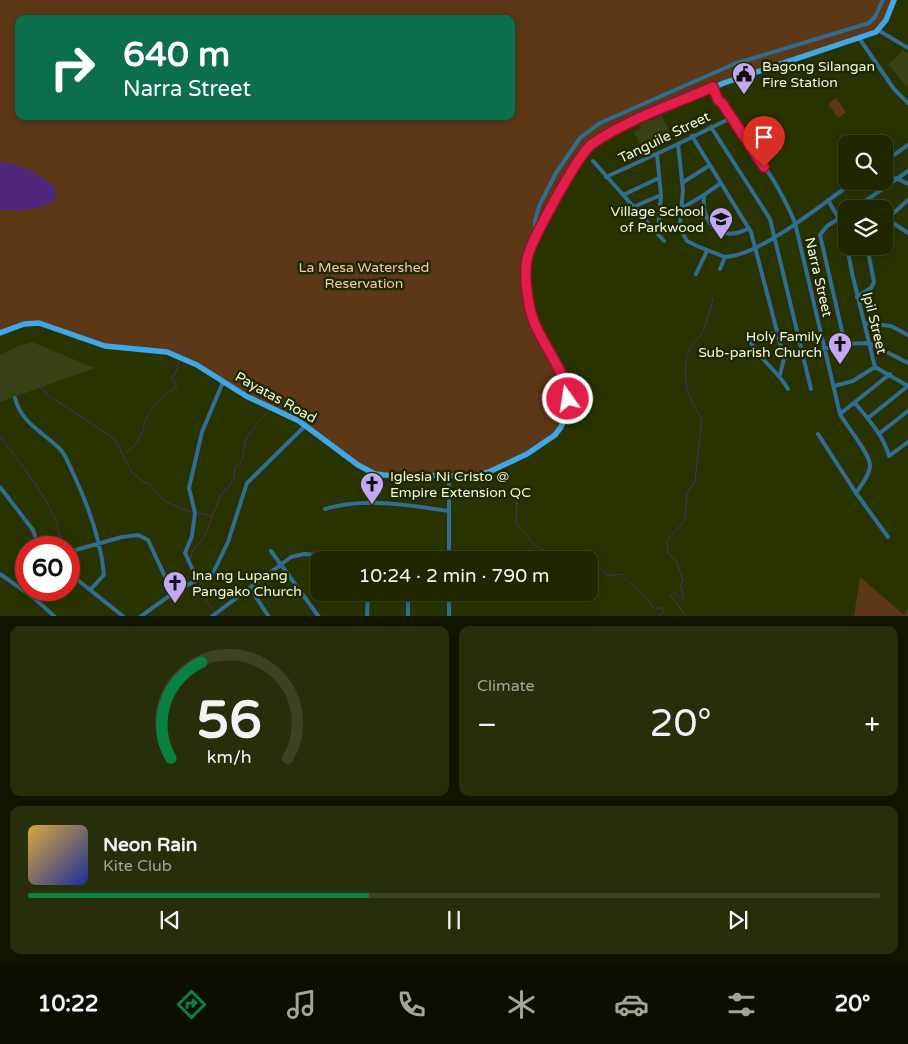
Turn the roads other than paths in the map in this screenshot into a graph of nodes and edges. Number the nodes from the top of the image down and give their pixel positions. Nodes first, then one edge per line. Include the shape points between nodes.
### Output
1 (883, 0) edge
2 (894, 0) edge
3 (878, 30) junction
4 (859, 38) junction
5 (908, 48) edge
6 (713, 87) junction
7 (908, 103) edge
8 (731, 118) junction
9 (711, 127) junction
10 (692, 136) junction
11 (678, 144) junction
12 (908, 146) edge
13 (657, 154) junction
14 (893, 156) edge
15 (592, 161) dead end
16 (710, 165) junction
17 (908, 171) edge
18 (606, 177) junction
19 (659, 178) junction
20 (896, 178) junction
21 (893, 180) edge
22 (682, 183) junction
23 (721, 183) junction
24 (908, 184) edge
25 (842, 190) edge
26 (880, 190) edge
27 (623, 195) junction
28 (661, 195) junction
29 (704, 196) junction
30 (828, 200) junction
31 (866, 200) edge
32 (908, 200) edge
33 (633, 207) junction
34 (682, 208) junction
35 (893, 212) edge
36 (838, 217) edge
37 (838, 220) edge
38 (893, 222) edge
39 (795, 224) junction
40 (908, 224) edge
41 (749, 228) junction
42 (902, 228) junction
43 (658, 234) junction
44 (908, 234) edge
45 (775, 237) junction
46 (535, 238) junction
47 (664, 241) dead end
48 (755, 248) junction
49 (707, 251) junction
50 (849, 255) edge
51 (869, 255) edge
52 (725, 256) junction
53 (720, 269) dead end
54 (696, 274) dead end
55 (858, 297) junction
56 (864, 323) junction
57 (0, 333) edge
58 (778, 333) junction
59 (908, 335) edge
60 (869, 343) junction
61 (845, 344) junction
62 (824, 348) junction
63 (804, 354) junction
64 (784, 358) junction
65 (908, 363) edge
66 (875, 367) junction
67 (890, 374) junction
68 (780, 375) junction
69 (223, 382) junction
70 (834, 386) junction
71 (908, 386) edge
72 (788, 389) dead end
73 (811, 389) dead end
74 (15, 398) dead end
75 (855, 404) junction
76 (908, 411) edge
77 (840, 414) junction
78 (868, 418) junction
79 (306, 426) junction
80 (880, 433) junction
81 (818, 434) dead end
82 (908, 442) edge
83 (449, 476) junction
84 (0, 487) edge
85 (856, 493) junction
86 (325, 508) dead end
87 (449, 511) junction
88 (35, 536) edge
89 (888, 537) dead end
90 (98, 544) junction
91 (80, 549) edge
92 (271, 551) dead end
93 (449, 551) edge
94 (310, 554) edge
95 (282, 564) junction
96 (0, 574) edge
97 (197, 578) junction
98 (80, 582) edge
99 (250, 588) junction
100 (90, 590) junction
101 (173, 594) junction
102 (368, 601) edge
103 (408, 601) edge
104 (449, 601) edge
105 (218, 615) edge
106 (54, 616) edge
107 (124, 616) edge
108 (140, 616) edge
109 (211, 616) edge
110 (269, 616) edge
111 (319, 616) edge
112 (367, 616) edge
113 (408, 616) edge
114 (449, 616) edge

1 - 46 street via 869,23 734,64 600,123 580,138 556,173 540,204 535,220
2 - 3 main road
3 - 4 main road, Payatas Road
3 - 5 street
4 - 6 main road, Payatas Road
4 - 7 street via 894,89
6 - 8 street, Narra Street
6 - 46 main road, Payatas Road via 616,129 590,145 578,160
8 - 9 street, Tanguile Street
8 - 39 street, Narra Street via 788,206
9 - 10 street, Tanguile Street
9 - 45 street via 770,220
10 - 11 street, Tanguile Street
10 - 16 street
11 - 13 street, Tanguile Street
11 - 22 street
12 - 14 street
13 - 18 street, Tanguile Street
13 - 19 street
15 - 18 street
16 - 22 street
16 - 23 street
17 - 20 street
18 - 27 street
19 - 27 street
19 - 28 street
20 - 21 street
20 - 24 street
22 - 34 street
23 - 29 street
23 - 41 street
25 - 30 street
26 - 31 street
27 - 33 street
28 - 33 street
28 - 43 street
29 - 34 street
29 - 41 street via 705,212 712,226 720,232 730,235
30 - 36 street
30 - 39 street
32 - 35 street
33 - 43 street
34 - 49 street via 680,223 687,241
37 - 61 street via 824,230 820,240
38 - 42 street
39 - 45 street
39 - 62 street, Narra Street
40 - 42 street
41 - 48 street
42 - 44 street
43 - 47 street
45 - 48 street
45 - 63 street
46 - 83 main road, Payatas Road via 526,264 529,303 538,330 566,383 565,417 555,435 506,465 477,476
48 - 52 street
48 - 58 street
49 - 52 street
49 - 54 street
50 - 55 street, Ipil Street
51 - 55 street via 874,282
52 - 53 street
55 - 56 street, Ipil Street
56 - 59 street via 891,326
56 - 60 street, Ipil Street
57 - 69 main road, Payatas Road via 24,324 40,323 105,346 167,352 197,365
58 - 64 street
58 - 68 street via 752,336 750,341
60 - 61 street
60 - 65 street
60 - 66 street, Ipil Street
61 - 62 street
62 - 63 street
62 - 70 street, Narra Street
63 - 64 street
63 - 73 street
64 - 68 street
66 - 67 street, Ipil Street
66 - 70 street via 853,380
67 - 71 street, Ipil Street
67 - 75 street
68 - 72 street
69 - 79 main road, Payatas Road
69 - 97 street via 202,432 189,488 195,513 186,552
70 - 77 street, Narra Street
71 - 78 street
74 - 90 street via 29,424 65,456 84,498
75 - 77 street
75 - 78 street
76 - 80 street
77 - 85 street, Narra Street via 870,464 867,476
78 - 80 street
79 - 83 main road, Payatas Road via 353,462 375,474
79 - 97 street via 247,484 228,542 212,575
80 - 82 street via 889,456
81 - 85 street
83 - 87 street
84 - 88 street
85 - 89 street
86 - 87 street via 348,503 375,503
87 - 93 street
90 - 91 street
90 - 100 street via 104,575
90 - 101 street via 133,535 148,540
92 - 95 street
94 - 95 street via 291,557
95 - 99 street
95 - 111 street
96 - 106 street
97 - 101 street
98 - 100 street
99 - 105 street
99 - 110 street
100 - 107 street
101 - 108 street
102 - 112 street
103 - 113 street
104 - 114 street
105 - 109 street

